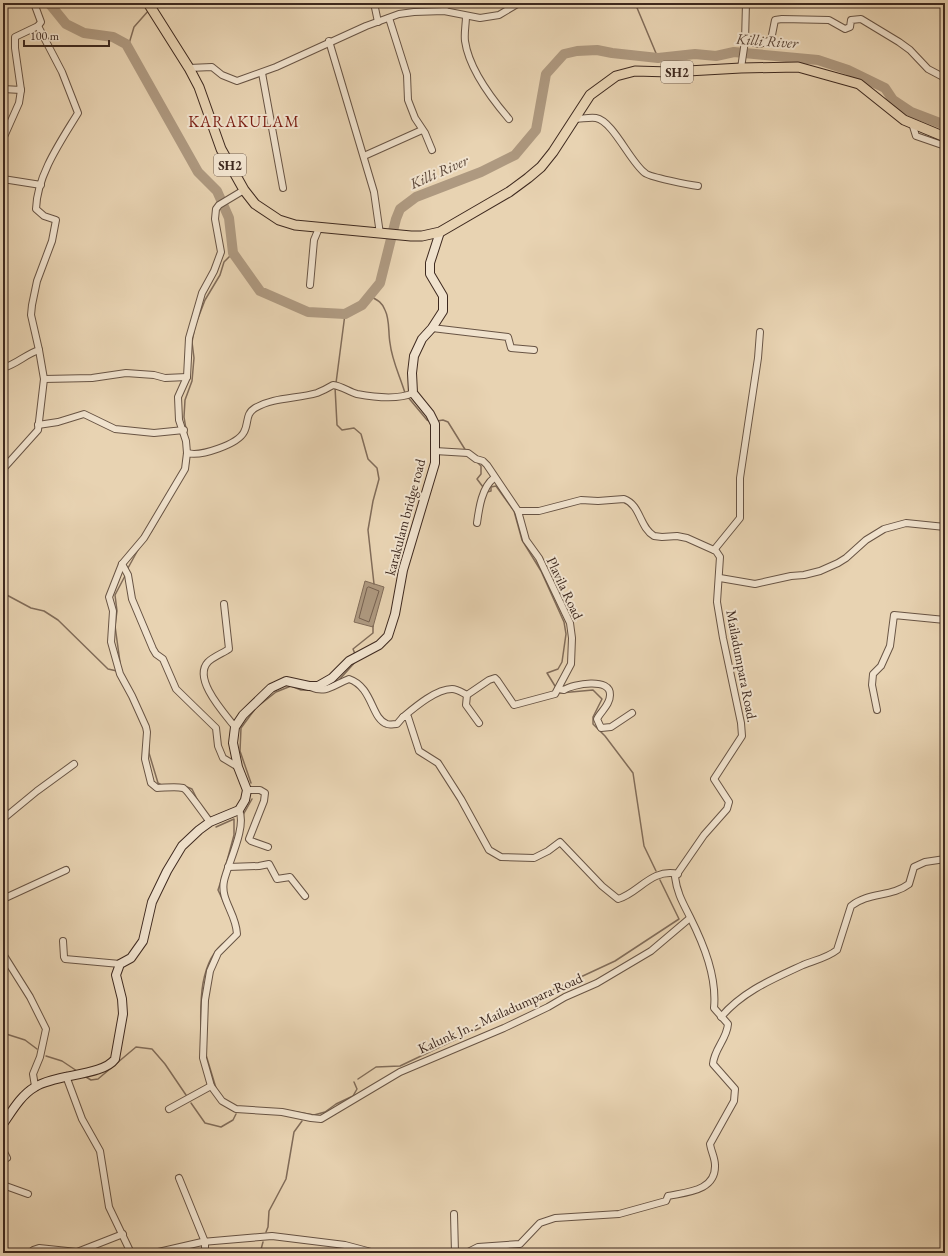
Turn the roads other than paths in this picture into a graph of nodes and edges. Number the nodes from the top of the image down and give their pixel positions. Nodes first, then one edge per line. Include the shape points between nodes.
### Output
1 (34, 3) edge
2 (374, 3) edge
3 (446, 3) edge
4 (518, 3) edge
5 (746, 3) edge
6 (151, 5) edge
7 (444, 11) junction
8 (466, 16) junction
9 (389, 18) junction
10 (378, 22) junction
11 (38, 26) junction
12 (330, 41) junction
13 (745, 41) junction
14 (189, 68) junction
15 (741, 68) junction
16 (262, 73) junction
17 (945, 78) edge
18 (3, 89) edge
19 (21, 90) junction
20 (509, 119) dead end
21 (574, 119) junction
22 (912, 123) junction
23 (422, 130) junction
24 (945, 137) edge
25 (3, 139) edge
26 (945, 146) edge
27 (432, 150) dead end
28 (364, 156) junction
29 (3, 179) edge
30 (41, 185) junction
31 (698, 186) dead end
32 (283, 188) dead end
33 (244, 190) junction
34 (319, 228) junction
35 (440, 232) junction
36 (380, 234) junction
37 (310, 285) dead end
38 (432, 328) junction
39 (760, 332) dead end
40 (39, 350) junction
41 (534, 350) dead end
42 (3, 368) edge
43 (187, 377) junction
44 (44, 379) junction
45 (413, 393) junction
46 (38, 425) junction
47 (184, 430) junction
48 (435, 451) junction
49 (189, 454) junction
50 (4, 470) edge
51 (494, 478) junction
52 (518, 511) junction
53 (477, 523) dead end
54 (945, 527) edge
55 (714, 550) junction
56 (122, 564) junction
57 (720, 578) junction
58 (224, 604) dead end
59 (945, 620) edge
60 (309, 686) junction
61 (559, 689) junction
62 (467, 695) junction
63 (877, 710) dead end
64 (632, 713) dead end
65 (403, 717) junction
66 (479, 723) dead end
67 (235, 727) junction
68 (74, 764) dead end
69 (238, 767) junction
70 (247, 790) junction
71 (239, 810) junction
72 (3, 819) edge
73 (210, 822) junction
74 (268, 847) dead end
75 (945, 859) edge
76 (228, 867) junction
77 (66, 870) dead end
78 (678, 874) junction
79 (305, 896) dead end
80 (3, 899) edge
81 (690, 918) junction
82 (63, 941) dead end
83 (3, 954) edge
84 (120, 964) junction
85 (721, 1017) junction
86 (66, 1076) junction
87 (35, 1086) junction
88 (211, 1086) junction
89 (169, 1110) dead end
90 (3, 1124) edge
91 (3, 1150) edge
92 (7, 1158) dead end
93 (179, 1178) dead end
94 (3, 1185) edge
95 (28, 1194) dead end
96 (454, 1214) dead end
97 (122, 1234) junction
98 (205, 1242) junction
99 (33, 1253) edge
100 (131, 1253) edge
101 (154, 1253) edge
102 (205, 1253) edge
103 (375, 1253) edge
104 (455, 1253) edge
105 (466, 1253) edge

1 - 11 street via 41,22
2 - 10 street
3 - 7 street
4 - 8 street via 498,15 480,18
5 - 13 street
6 - 14 main road, SH2
7 - 8 street
7 - 9 street via 414,12
8 - 20 street via 465,41 473,65 493,100
9 - 10 street
9 - 23 street via 407,75 408,100
10 - 12 street
11 - 19 street via 15,37
11 - 30 street via 62,72 78,113 63,136
12 - 16 street
12 - 28 street
13 - 15 street
13 - 17 street via 760,44 771,40 775,20 829,20 846,29 850,27 851,20 861,19 899,42 928,69
14 - 16 street via 212,67 222,75 237,81
14 - 33 main road, SH2 via 199,87 221,149
15 - 21 main road, SH2 via 624,73 608,80 590,95
15 - 22 main road, SH2 via 798,67 859,84 904,120
16 - 32 street
18 - 19 street
19 - 25 street via 17,107
21 - 31 street via 596,118 603,121 643,172 650,176
21 - 35 main road, SH2 via 553,152 528,178
22 - 24 main road, SH2
22 - 26 street via 916,136
23 - 27 street
23 - 28 street
28 - 36 street via 374,192
29 - 30 street
30 - 40 street via 36,198 36,209 44,216 56,220 32,305 31,315
33 - 34 main road, SH2 via 255,204 279,220 295,226
33 - 43 street via 216,209 215,219 221,252 202,293 189,338
34 - 36 main road, SH2
34 - 37 street via 314,240
35 - 36 main road, SH2 via 422,236
35 - 38 main road via 430,263 430,274 443,296 442,311
38 - 41 street via 508,336 511,348
38 - 45 main road via 422,339 414,356
39 - 55 street via 744,464 740,478 740,518
40 - 42 street
40 - 44 street
43 - 44 street via 165,378 126,373 92,378
43 - 47 street via 178,397 179,420
44 - 46 street
45 - 48 main road, karakulam bridge road via 434,421
45 - 49 street via 389,397 356,394 336,386 316,393 282,399 253,408 248,414 246,427 240,439 210,451
46 - 47 street via 84,414 115,429 154,433
46 - 50 street via 35,436 10,460
47 - 49 street
48 - 51 street via 468,453 483,461
48 - 60 main road, karakulam bridge road via 435,463 403,570 388,636 379,645 341,667 332,678 318,686
49 - 56 street via 185,469 144,538
51 - 52 street
51 - 53 street via 479,507
52 - 55 street via 539,511 581,500 624,499 636,507 644,526 654,536 683,536
52 - 61 street, Plavila Road via 526,540 539,558 570,623 571,664
54 - 57 street via 906,523 884,529 866,540 846,558 825,569 804,575 786,576 755,584
55 - 57 street, Mailadumpara Road. via 720,557
56 - 69 street via 128,575 132,599 153,649 163,659 176,689 216,728 218,746 223,758
56 - 73 street via 109,597 113,611 111,642 120,674 147,732 145,759 151,783 157,788 183,788 191,794 198,808
57 - 78 street, Mailadumpara Road. via 717,602 742,736 714,779 729,802 727,809 704,835
58 - 67 street via 229,649 208,662 204,673 211,697
59 - 63 street via 894,615 890,646 873,674 872,685
60 - 65 street via 320,691 349,679 357,682 364,690 380,720 387,724 396,724
60 - 67 main road via 286,681 271,688 243,714
61 - 62 street via 555,694 514,705 495,678
61 - 64 street via 588,684 608,688 609,701 597,719 601,728 611,727
62 - 65 street via 454,689 446,690 419,703
62 - 66 street via 466,706
65 - 78 street via 408,717 410,721 419,751 438,763 461,798 489,850 502,857 534,858 560,842 618,899 657,876 668,872
67 - 69 main road via 234,743
68 - 72 street
69 - 70 main road
70 - 71 main road
70 - 74 street via 260,790 265,793 249,839
71 - 73 main road
71 - 76 street via 242,822
73 - 84 main road via 182,846 166,871 152,902 143,941 131,958
75 - 85 street via 925,862 914,867 909,884 899,890 856,902 851,906 837,950 831,955 754,988 729,1007
76 - 79 street via 269,864 277,879 290,877
76 - 88 street via 223,883 223,895 234,915 237,934 218,953 210,971 205,1000 202,1058
77 - 80 street
78 - 81 street via 675,877 678,894
81 - 85 street via 715,986 714,1008
81 - 88 street, Kalunk Jn. - Mailadumpara Road via 651,951 597,983 504,1028 400,1072 322,1118 236,1109 222,1101
82 - 84 street via 65,959
83 - 87 street via 30,997 46,1029 40,1057 33,1074
84 - 86 main road via 116,975 123,1014 115,1059 103,1068
85 - 105 street via 728,1026 724,1039 714,1055 713,1064 735,1090 735,1097 710,1144 715,1171 712,1180 706,1186 668,1196 666,1202 620,1214 555,1218 540,1223 520,1244 478,1247
86 - 87 main road
86 - 97 street via 82,1119 100,1151 109,1207
87 - 90 main road via 23,1096
88 - 89 street
91 - 92 street
93 - 98 street
94 - 95 street
96 - 104 street
97 - 99 street via 77,1252 39,1248 33,1250
97 - 100 street
98 - 101 street
98 - 102 street
98 - 103 street via 272,1236 346,1245

